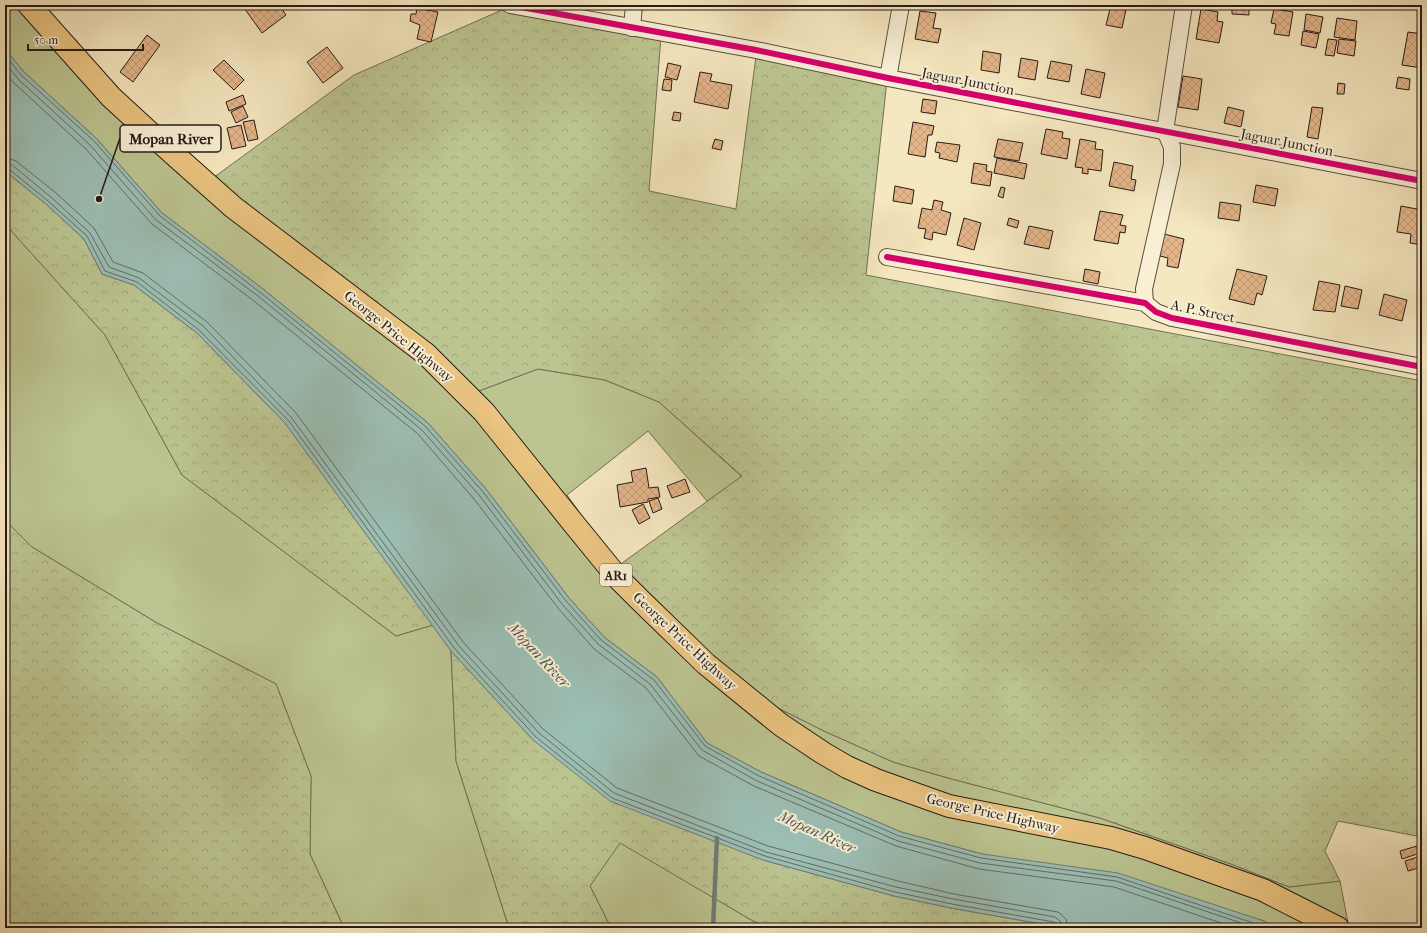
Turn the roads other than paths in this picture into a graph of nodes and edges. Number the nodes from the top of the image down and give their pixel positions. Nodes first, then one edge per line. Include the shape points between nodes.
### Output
1 (29, 5) edge
2 (510, 5) edge
3 (634, 5) edge
4 (901, 5) edge
5 (1184, 5) edge
6 (632, 28) junction
7 (888, 78) junction
8 (1165, 131) junction
9 (1422, 181) edge
10 (887, 257) dead end
11 (1145, 303) junction
12 (1422, 367) edge
13 (1338, 928) edge

1 - 13 highway, George Price Highway / AR1 via 111,97 233,207 426,354 464,390 618,578 706,664 781,725 847,767 906,792 949,806 1111,838 1145,848 1262,890
2 - 6 street, Jaguar Junction
3 - 6 street
4 - 7 street
5 - 8 street
6 - 7 street, Jaguar Junction via 756,50
7 - 8 street, Jaguar Junction
8 - 9 street, Jaguar Junction
8 - 11 street via 1172,147 1172,164 1144,289
10 - 11 street, A. P. Street
11 - 12 street, A. P. Street via 1156,312 1172,318

